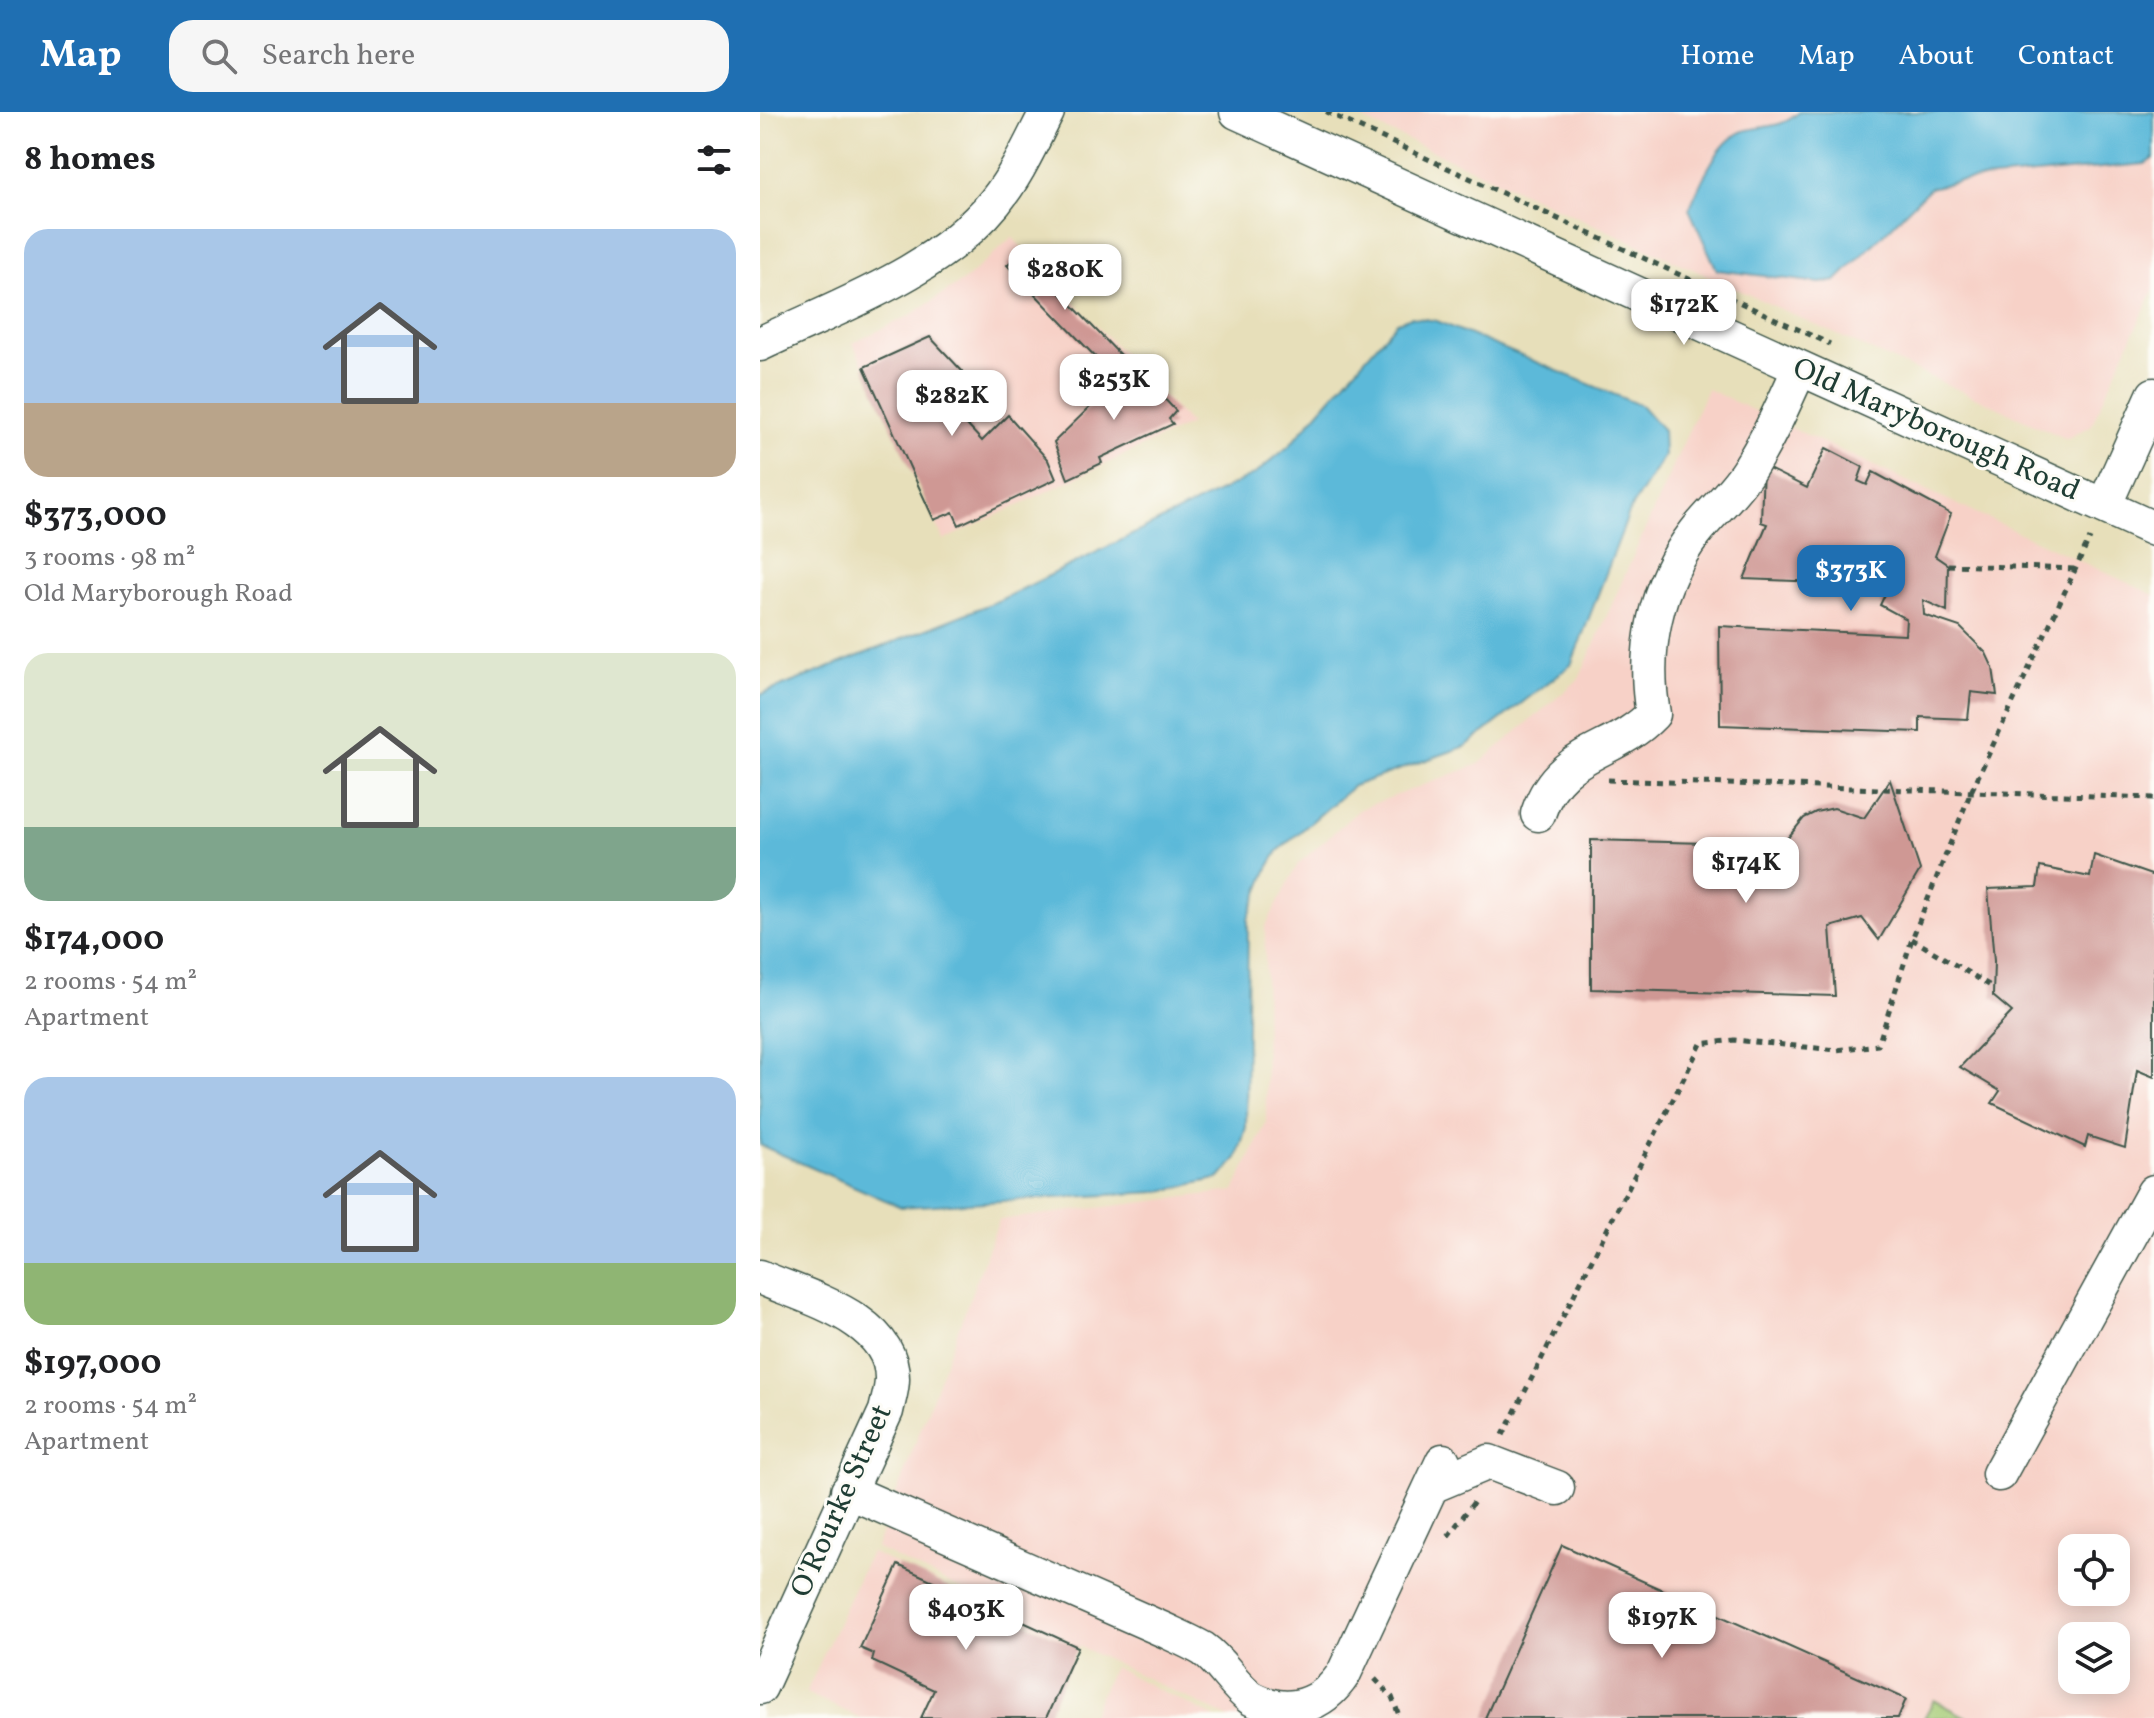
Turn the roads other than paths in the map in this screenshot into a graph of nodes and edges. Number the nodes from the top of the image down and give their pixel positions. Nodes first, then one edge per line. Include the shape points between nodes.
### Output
1 (1047, 112) edge
2 (1237, 112) edge
3 (760, 344) edge
4 (1800, 368) junction
5 (2154, 395) edge
6 (2104, 506) junction
7 (2154, 529) edge
8 (1538, 814) dead end
9 (2154, 1192) edge
10 (760, 1277) edge
11 (1999, 1474) dead end
12 (1557, 1488) dead end
13 (848, 1491) junction
14 (760, 1687) edge

1 - 3 street via 1015,174 959,237 887,283
2 - 4 street, Old Maryborough Road
4 - 6 street, Old Maryborough Road
4 - 8 street via 1746,473 1693,534 1671,571 1648,658 1653,714 1641,727 1558,775
5 - 6 street
6 - 7 street, Old Maryborough Road
9 - 11 street
10 - 13 street, O'Rourke Street via 861,1323 888,1357 892,1378 886,1411
12 - 13 street via 1489,1462 1438,1473 1332,1693 1303,1710 1271,1708 1250,1697 1204,1650
13 - 14 street, O'Rourke Street

